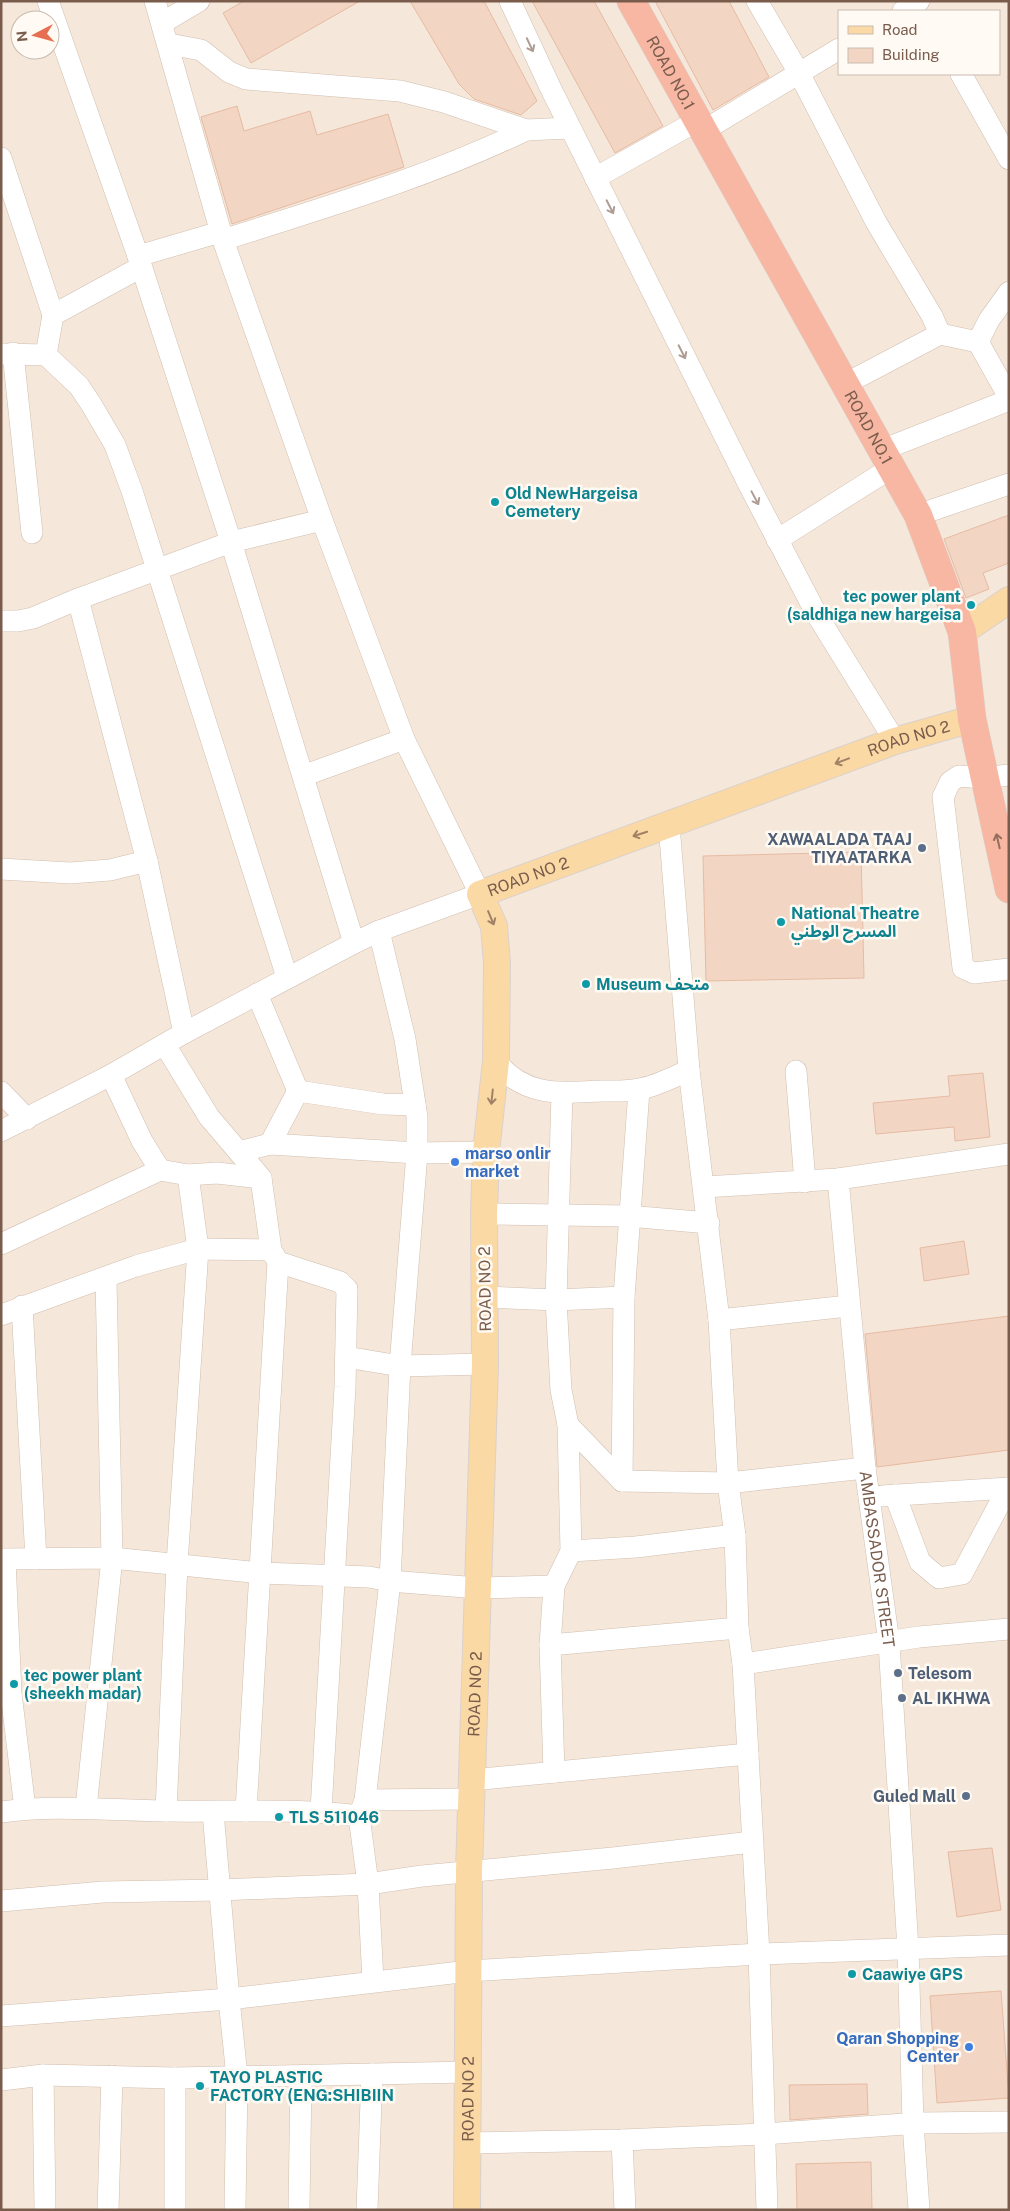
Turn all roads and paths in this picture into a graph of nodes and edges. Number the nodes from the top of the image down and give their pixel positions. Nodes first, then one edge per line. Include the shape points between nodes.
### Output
1 (48, 1) edge
2 (155, 1) edge
3 (199, 1) edge
4 (510, 1) edge
5 (631, 1) edge
6 (757, 1) edge
7 (920, 1) edge
8 (905, 10) edge
9 (162, 23) junction
10 (169, 44) junction
11 (838, 50) edge
12 (799, 73) junction
13 (962, 75) edge
14 (700, 126) junction
15 (570, 128) junction
16 (526, 130) junction
17 (1, 158) edge
18 (1009, 159) edge
19 (595, 178) junction
20 (221, 236) junction
21 (140, 261) junction
22 (1009, 292) edge
23 (53, 315) junction
24 (940, 334) junction
25 (978, 342) junction
26 (7, 353) edge
27 (46, 355) junction
28 (845, 384) junction
29 (1009, 398) edge
30 (886, 459) junction
31 (1009, 484) edge
32 (918, 514) junction
33 (322, 520) junction
34 (32, 533) dead end
35 (777, 540) junction
36 (230, 542) junction
37 (156, 570) junction
38 (78, 599) junction
39 (1009, 600) edge
40 (1, 621) edge
41 (962, 632) junction
42 (972, 719) junction
43 (404, 739) junction
44 (895, 741) junction
45 (302, 776) junction
46 (996, 776) edge
47 (669, 825) junction
48 (147, 861) junction
49 (1, 870) edge
50 (1009, 889) edge
51 (480, 894) junction
52 (378, 931) junction
53 (354, 943) junction
54 (1009, 969) edge
55 (286, 977) junction
56 (257, 994) junction
57 (184, 1033) junction
58 (165, 1045) junction
59 (496, 1060) junction
60 (689, 1070) junction
61 (796, 1071) dead end
62 (111, 1075) junction
63 (639, 1090) junction
64 (298, 1091) junction
65 (1, 1092) edge
66 (562, 1093) junction
67 (415, 1105) junction
68 (27, 1119) junction
69 (1, 1131) edge
70 (270, 1144) junction
71 (239, 1152) junction
72 (486, 1152) junction
73 (418, 1153) junction
74 (1009, 1154) edge
75 (160, 1170) junction
76 (188, 1175) junction
77 (262, 1178) junction
78 (838, 1179) junction
79 (804, 1182) junction
80 (704, 1187) junction
81 (484, 1214) junction
82 (558, 1214) junction
83 (628, 1216) junction
84 (709, 1223) junction
85 (1, 1244) edge
86 (198, 1249) junction
87 (275, 1256) junction
88 (106, 1279) junction
89 (485, 1297) junction
90 (624, 1297) junction
91 (556, 1300) junction
92 (22, 1306) junction
93 (848, 1306) junction
94 (1, 1315) edge
95 (718, 1320) junction
96 (346, 1358) junction
97 (485, 1364) junction
98 (400, 1366) junction
99 (568, 1425) junction
100 (865, 1468) junction
101 (622, 1482) junction
102 (728, 1483) junction
103 (1009, 1488) edge
104 (895, 1495) junction
105 (869, 1497) junction
106 (735, 1535) junction
107 (571, 1551) junction
108 (112, 1558) junction
109 (3, 1559) edge
110 (36, 1559) junction
111 (178, 1564) junction
112 (261, 1573) junction
113 (334, 1575) junction
114 (390, 1581) junction
115 (554, 1586) junction
116 (478, 1588) junction
117 (738, 1628) junction
118 (1009, 1628) edge
119 (889, 1643) junction
120 (550, 1645) junction
121 (743, 1664) junction
122 (748, 1754) junction
123 (554, 1772) junction
124 (471, 1790) junction
125 (86, 1808) junction
126 (362, 1808) junction
127 (25, 1809) junction
128 (166, 1811) junction
129 (246, 1811) junction
130 (322, 1811) junction
131 (1, 1812) edge
132 (214, 1812) junction
133 (752, 1842) junction
134 (468, 1871) junction
135 (368, 1884) junction
136 (220, 1890) junction
137 (1, 1900) edge
138 (1009, 1945) edge
139 (908, 1949) junction
140 (760, 1954) junction
141 (469, 1971) junction
142 (373, 1982) junction
143 (228, 1999) junction
144 (1, 2016) edge
145 (468, 2072) junction
146 (372, 2074) junction
147 (43, 2075) junction
148 (112, 2076) junction
149 (301, 2076) junction
150 (237, 2077) junction
151 (175, 2078) junction
152 (1, 2080) edge
153 (1009, 2122) edge
154 (913, 2123) junction
155 (764, 2134) junction
156 (622, 2140) junction
157 (467, 2143) junction
158 (45, 2210) edge
159 (108, 2210) edge
160 (175, 2210) edge
161 (235, 2210) edge
162 (299, 2210) edge
163 (367, 2210) edge
164 (467, 2210) edge
165 (625, 2210) edge
166 (767, 2210) edge
167 (918, 2210) edge

1 - 21 street
2 - 9 street
3 - 9 street
4 -> 15 street
5 - 14 highway, ROAD NO.1
6 - 12 street
7 - 8 street
9 - 10 street
10 - 16 street via 201,50 229,72 246,79 400,92 444,102
10 - 20 street
11 - 12 street
12 - 14 street
12 - 24 street via 876,222
13 - 18 street
14 - 19 street
14 - 28 highway, ROAD NO.1
15 - 16 street
15 - 19 street
16 - 20 street via 407,181
17 - 23 street
19 -> 35 street
20 - 21 street
20 - 33 street
21 - 23 street
21 - 36 street
22 - 25 street
23 - 27 street
24 - 25 street
24 - 28 street
25 - 29 street
26 - 27 street
26 - 34 street
27 - 37 street via 79,386 115,445
28 - 30 highway, ROAD NO.1
29 - 30 street
30 - 32 highway, ROAD NO.1
30 - 35 street
31 - 32 street
32 - 41 highway, ROAD NO.1
33 - 36 street
33 - 43 street
35 - 44 street via 817,615
36 - 37 street
36 - 45 street
37 - 38 street
37 - 55 street
38 - 40 street via 33,618
38 - 48 street
39 - 41 main road
41 - 42 highway, ROAD NO.1
42 - 44 main road, ROAD NO 2
42 - 46 highway, ROAD NO.1
43 - 45 street
43 - 51 street
44 -> 47 main road, ROAD NO 2
45 - 53 street
50 -> 46 highway, ROAD NO.1
46 - 54 street via 959,776 950,782 943,797 963,968 974,973
47 -> 51 main road, ROAD NO 2
47 - 60 street
48 - 49 street via 110,870 70,873
48 - 57 street
51 - 52 street
51 -> 59 main road, ROAD NO 2 via 494,926
52 - 53 street
52 - 67 street via 404,1039
53 - 55 street
55 - 56 street
56 - 57 street
56 - 64 street
57 - 58 street
58 - 62 street
58 - 71 street via 209,1117
59 - 66 street via 506,1074 518,1082
59 -> 72 main road, ROAD NO 2
60 - 63 street
60 - 80 street
61 - 79 street
62 - 68 street
62 - 75 street via 142,1141
63 - 66 street
63 - 83 street
64 - 67 street via 383,1104
64 - 70 street
65 - 68 street
66 - 82 street
67 - 73 street
68 - 69 street
70 - 71 street
70 - 73 street
71 - 77 street
72 - 73 street
72 - 81 main road, ROAD NO 2
73 - 98 street
74 - 78 street
75 - 76 street
75 - 85 street
76 - 77 street via 217,1173
76 - 86 street
77 - 87 street
78 - 79 street
78 - 93 street, AMBASSADOR STREET
79 - 80 street
80 - 84 street
81 - 82 street
81 - 89 main road, ROAD NO 2
82 - 83 street
82 - 91 street
83 - 84 street
83 - 90 street
84 - 95 street
86 - 87 street
86 - 88 street via 136,1266
86 - 111 street
87 - 96 street via 348,1289
87 - 112 street
88 - 92 street
88 - 108 street
89 - 91 street
89 - 97 main road, ROAD NO 2
90 - 91 street
90 - 101 street
91 - 99 street via 561,1390
92 - 94 street
92 - 110 street
93 - 95 street
93 - 100 street, AMBASSADOR STREET
95 - 102 street
96 - 98 street
96 - 113 street
97 - 98 street
97 - 116 main road, ROAD NO 2
98 - 114 street
99 - 101 street
99 - 107 street
100 - 102 street
100 - 105 street, AMBASSADOR STREET
101 - 102 street
102 - 106 street
103 - 104 street
103 - 104 street via 962,1574 940,1578 920,1562
104 - 105 street
105 - 119 street, AMBASSADOR STREET
106 - 107 street
106 - 117 street
107 - 115 street
108 - 110 street
108 - 111 street
108 - 125 street
109 - 110 street
109 - 127 street via 11,1693
111 - 112 street
111 - 128 street
112 - 113 street
112 - 129 street
113 - 114 street
113 - 130 street
114 - 116 street
114 - 126 street
115 - 116 street
115 - 120 street
116 - 124 main road, ROAD NO 2
117 - 120 street
117 - 121 street
118 - 119 street
119 - 121 street
119 - 139 street, AMBASSADOR STREET
120 - 123 street
121 - 122 street
122 - 123 street
122 - 133 street
123 - 124 street
124 - 126 street
124 - 134 main road, ROAD NO 2
125 - 127 street
125 - 128 street
126 - 130 street
126 - 135 street
127 - 131 street
128 - 132 street
129 - 130 street
129 - 132 street
132 - 136 street
133 - 134 street
133 - 140 street
134 - 135 street
134 - 141 main road, ROAD NO 2
135 - 136 street
135 - 142 street
136 - 137 street via 103,1892
136 - 143 street
138 - 139 street
139 - 140 street
139 - 154 street, AMBASSADOR STREET
140 - 141 street
140 - 155 street
141 - 142 street
141 - 145 main road, ROAD NO 2
142 - 143 street
143 - 144 street
143 - 150 street
145 - 146 street
145 - 157 main road, ROAD NO 2
146 - 149 street
146 - 163 street
147 - 148 street
147 - 152 street
147 - 158 street
148 - 151 street
148 - 159 street
149 - 150 street
149 - 162 street
150 - 151 street
150 - 161 street
151 - 160 street
153 - 154 street
154 - 155 street
154 - 167 street, AMBASSADOR STREET
155 - 156 street
155 - 166 street
156 - 157 street
156 - 165 street
157 - 164 main road, ROAD NO 2

